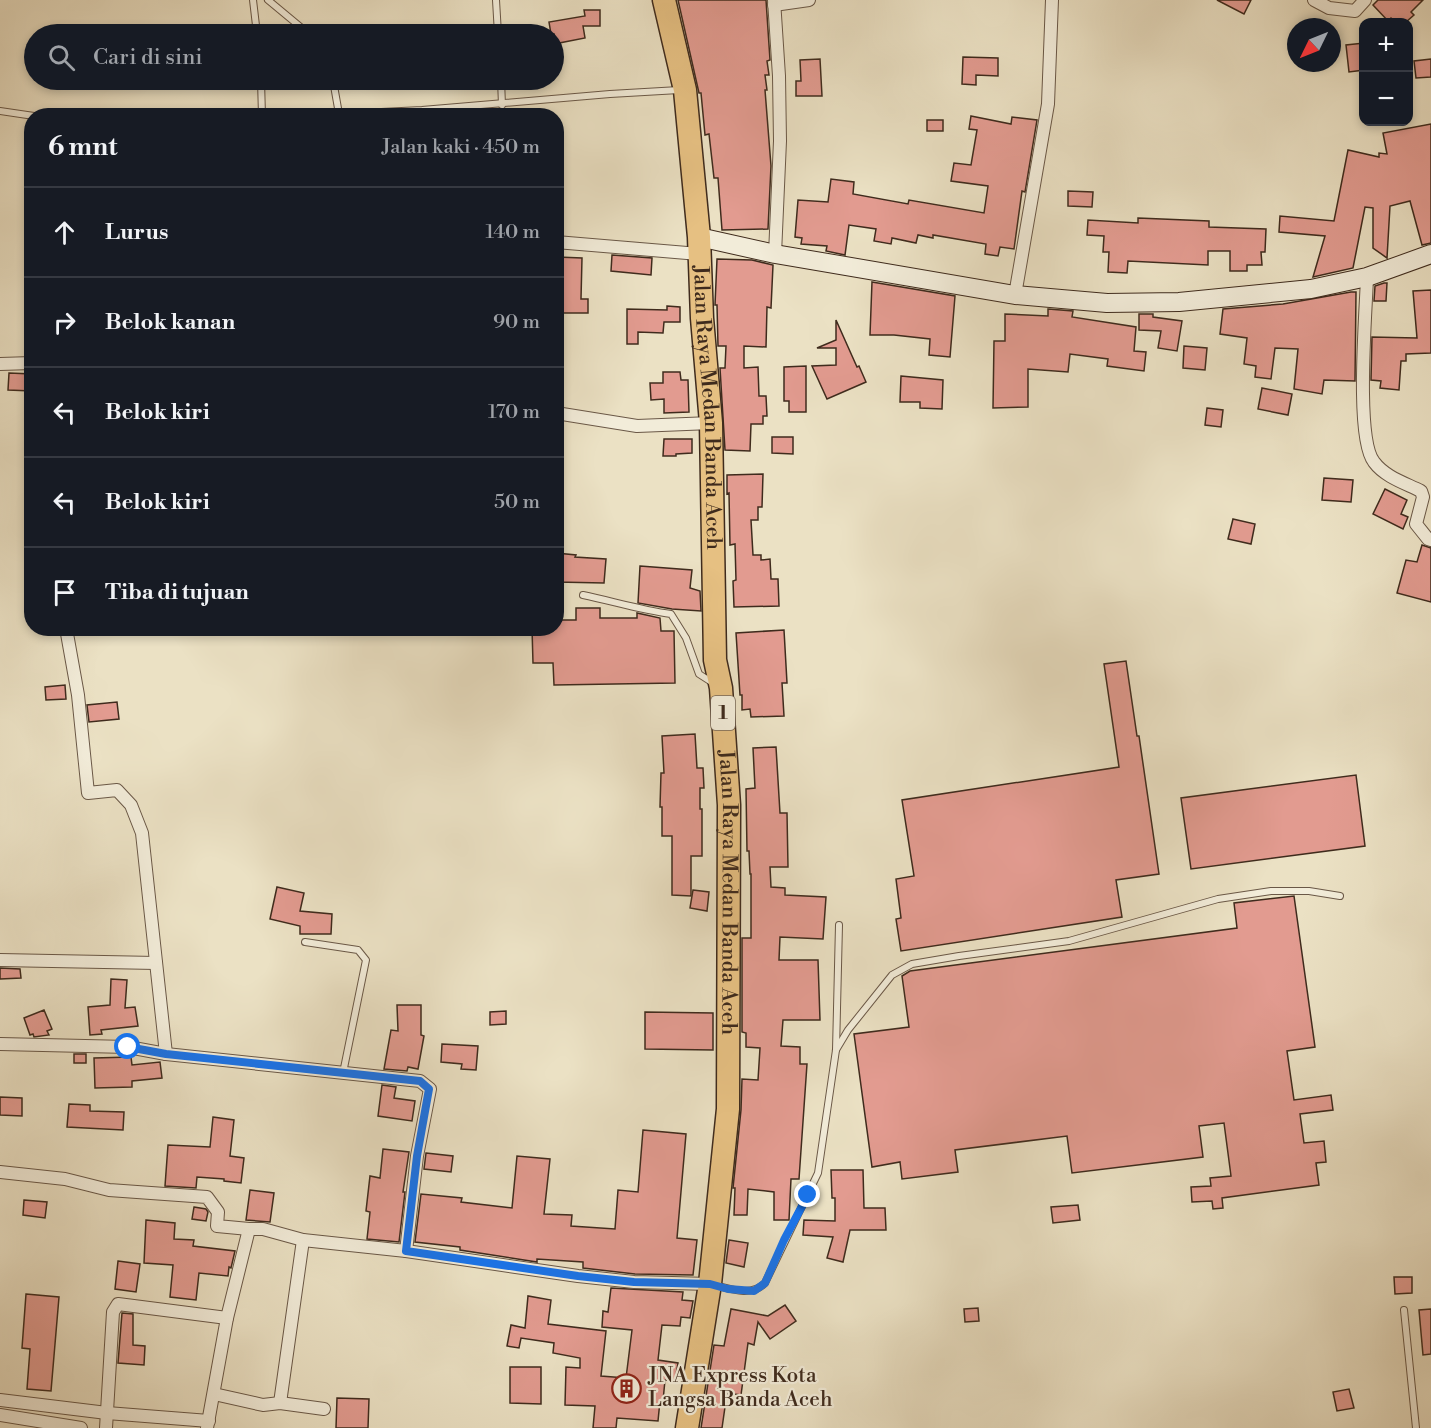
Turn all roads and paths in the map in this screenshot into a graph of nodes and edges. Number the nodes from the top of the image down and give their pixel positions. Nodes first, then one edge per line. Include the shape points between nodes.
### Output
1 (254, 0) edge
2 (268, 0) edge
3 (496, 0) edge
4 (664, 0) edge
5 (809, 0) edge
6 (1052, 0) edge
7 (1314, 0) edge
8 (1365, 0) edge
9 (774, 3) edge
10 (256, 24) edge
11 (297, 24) edge
12 (497, 24) edge
13 (261, 90) edge
14 (335, 90) edge
15 (501, 90) edge
16 (685, 90) junction
17 (502, 105) junction
18 (262, 108) edge
19 (338, 108) edge
20 (448, 108) edge
21 (0, 111) edge
22 (24, 115) edge
23 (564, 242) edge
24 (699, 246) junction
25 (775, 254) junction
26 (1431, 254) edge
27 (1367, 277) junction
28 (1015, 295) junction
29 (24, 363) edge
30 (0, 364) edge
31 (564, 414) edge
32 (711, 423) junction
33 (1431, 540) edge
34 (583, 595) dead end
35 (67, 636) edge
36 (721, 688) junction
37 (1340, 896) dead end
38 (839, 925) dead end
39 (305, 942) dead end
40 (0, 960) edge
41 (156, 963) junction
42 (0, 1044) edge
43 (836, 1050) junction
44 (166, 1054) junction
45 (343, 1072) junction
46 (0, 1172) edge
47 (249, 1229) junction
48 (303, 1240) junction
49 (406, 1251) junction
50 (710, 1284) junction
51 (1404, 1310) dead end
52 (227, 1318) junction
53 (214, 1394) junction
54 (0, 1400) edge
55 (280, 1403) junction
56 (324, 1409) dead end
57 (107, 1413) junction
58 (0, 1414) edge
59 (208, 1425) edge
60 (81, 1428) edge
61 (106, 1428) edge
62 (687, 1428) edge
63 (1416, 1428) edge

1 - 10 lane
2 - 11 lane
3 - 12 lane
4 - 16 highway, Jalan Raya Medan Banda Aceh / 1
5 - 9 street
6 - 28 street via 1048,104
7 - 8 street via 1329,8 1355,11
9 - 25 street via 780,141
13 - 18 lane
14 - 19 lane
15 - 17 lane
16 - 17 lane
16 - 24 highway, Jalan Raya Medan Banda Aceh / 1
17 - 20 lane
21 - 22 lane
23 - 24 street
24 - 25 street
24 - 32 highway, Jalan Raya Medan Banda Aceh / 1
25 - 28 street
26 - 27 street
27 - 28 street via 1311,289 1179,302 1107,303
27 - 33 street via 1362,395 1368,446 1373,461 1390,476 1421,491 1416,524
29 - 30 street
31 - 32 street via 638,426
32 - 36 highway, Jalan Raya Medan Banda Aceh / 1 via 715,660
34 - 36 lane via 671,614 686,638 699,674
35 - 41 street via 88,793 117,790 135,814 142,833
36 - 50 highway, Jalan Raya Medan Banda Aceh / 1 via 729,805 728,1109
37 - 43 lane via 1271,891 1218,899 1069,941 912,964 892,975
38 - 43 lane
39 - 45 lane via 358,951 366,960
40 - 41 street
41 - 44 street
42 - 44 street via 128,1047
43 - 50 lane via 818,1173 765,1283 754,1291
44 - 45 street
45 - 49 street via 420,1081 429,1089
46 - 47 street via 65,1179 110,1190 207,1197 218,1212 217,1226
47 - 48 street
47 - 52 street
48 - 49 street
48 - 55 street
49 - 50 street via 611,1280
50 - 62 highway, Jalan Raya Medan Banda Aceh / 1
51 - 63 lane
52 - 53 street
52 - 57 street via 118,1304 113,1312
53 - 55 street via 263,1405
53 - 59 street
54 - 57 street
55 - 56 street
57 - 59 street
57 - 61 street
58 - 60 street

